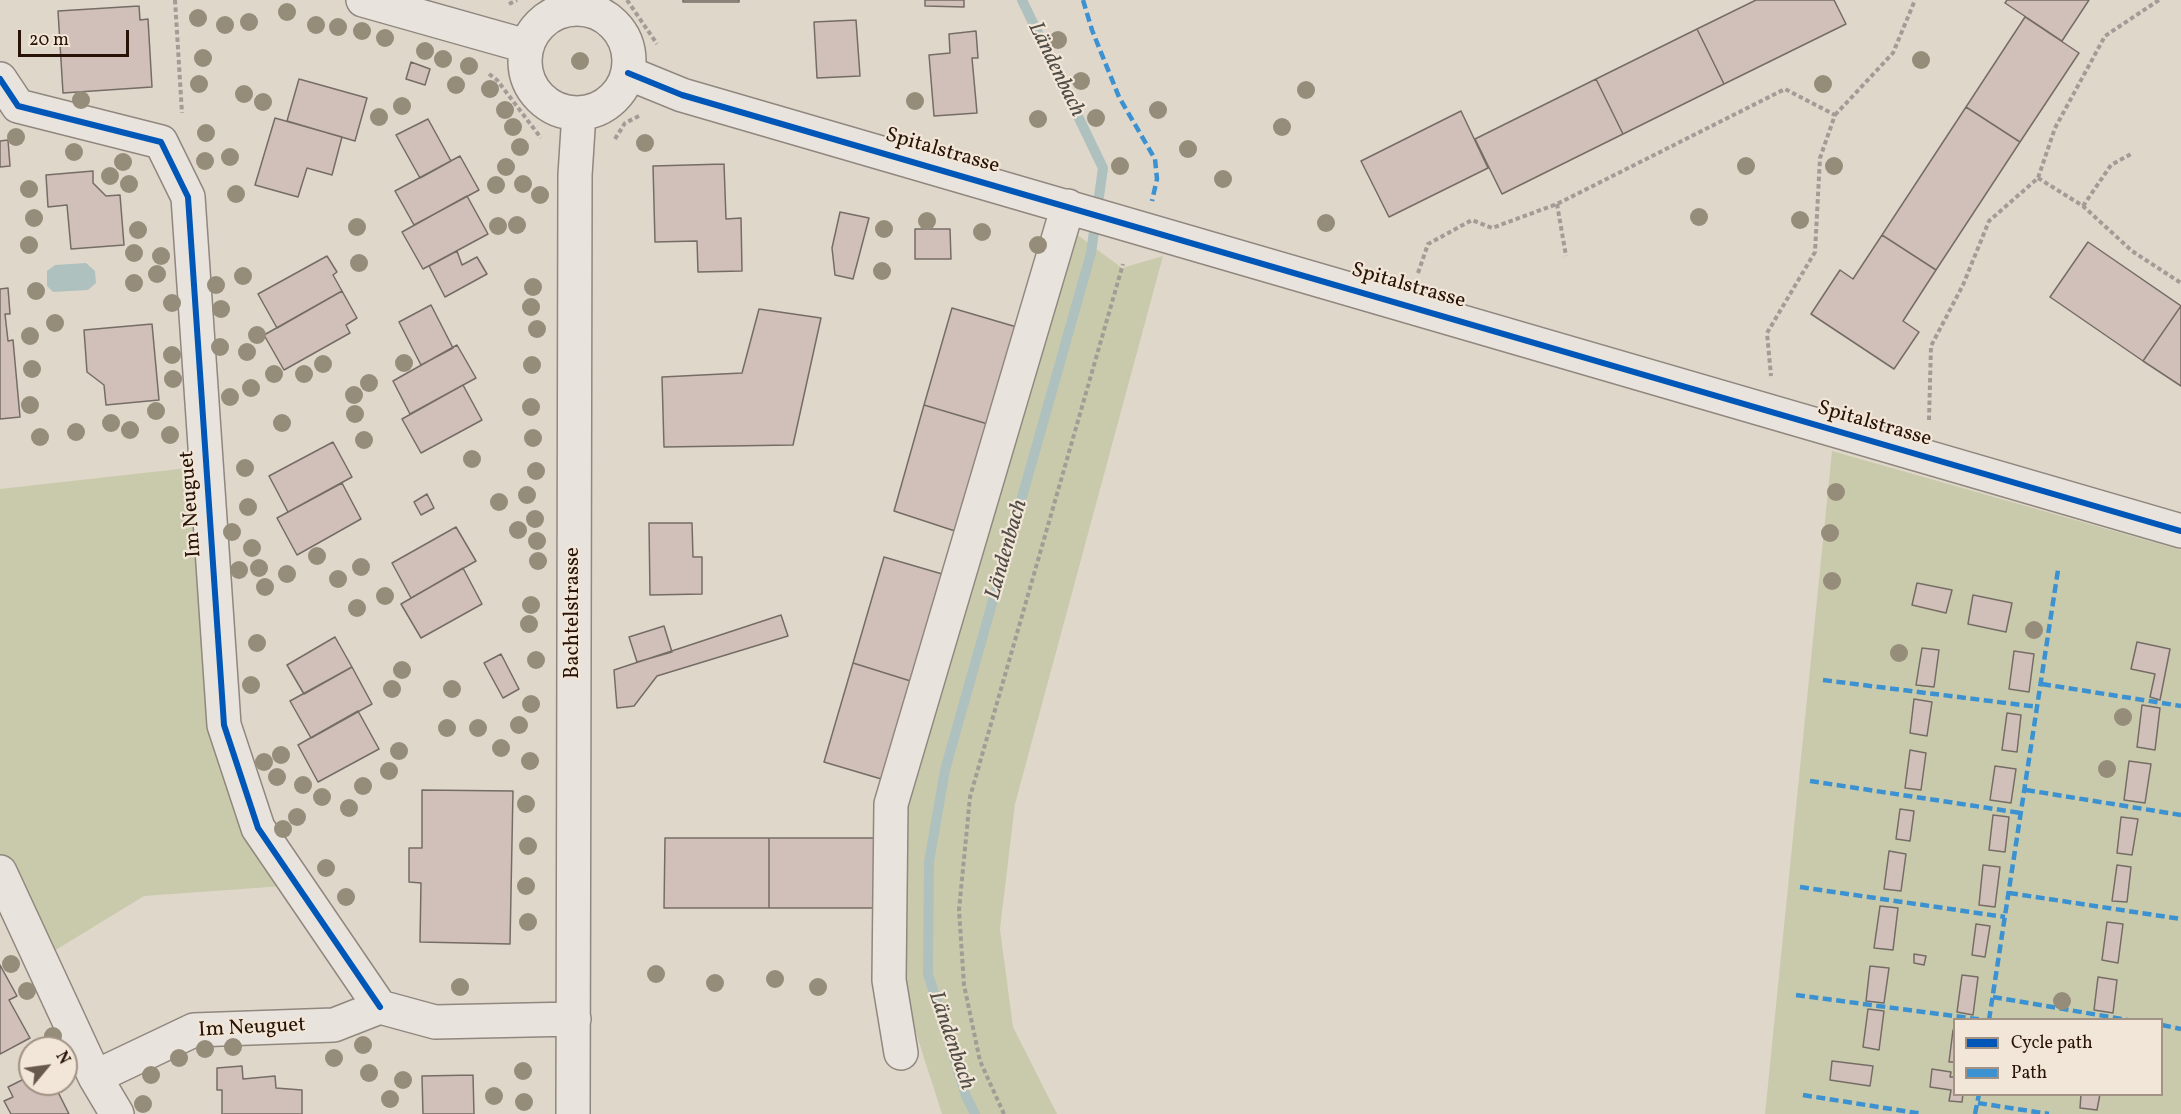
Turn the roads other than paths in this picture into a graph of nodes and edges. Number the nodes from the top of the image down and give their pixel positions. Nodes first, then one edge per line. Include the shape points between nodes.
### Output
1 (363, 0) edge
2 (579, 4) edge
3 (526, 46) junction
4 (627, 73) junction
5 (0, 79) edge
6 (579, 113) junction
7 (1075, 208) junction
8 (2181, 531) edge
9 (0, 872) edge
10 (380, 1007) junction
11 (574, 1018) junction
12 (901, 1053) dead end
13 (95, 1077) junction
14 (117, 1114) edge
15 (573, 1114) edge

1 - 3 street
2 - 3 street via 546,18
2 - 4 street via 618,29 626,42
3 - 6 street via 524,60 532,88 552,107
4 - 6 street via 619,91 605,105
4 - 7 street, Spitalstrasse via 682,95
5 - 10 street, Im Neuguet via 18,106 161,142 188,197 224,725 258,828
6 - 11 street, Bachtelstrasse via 575,175
7 - 8 street, Spitalstrasse
7 - 12 street via 891,804 889,980
9 - 13 street
10 - 11 street via 435,1022
10 - 13 street, Im Neuguet via 334,1025 194,1030
11 - 15 street, Bachtelstrasse
13 - 14 street

